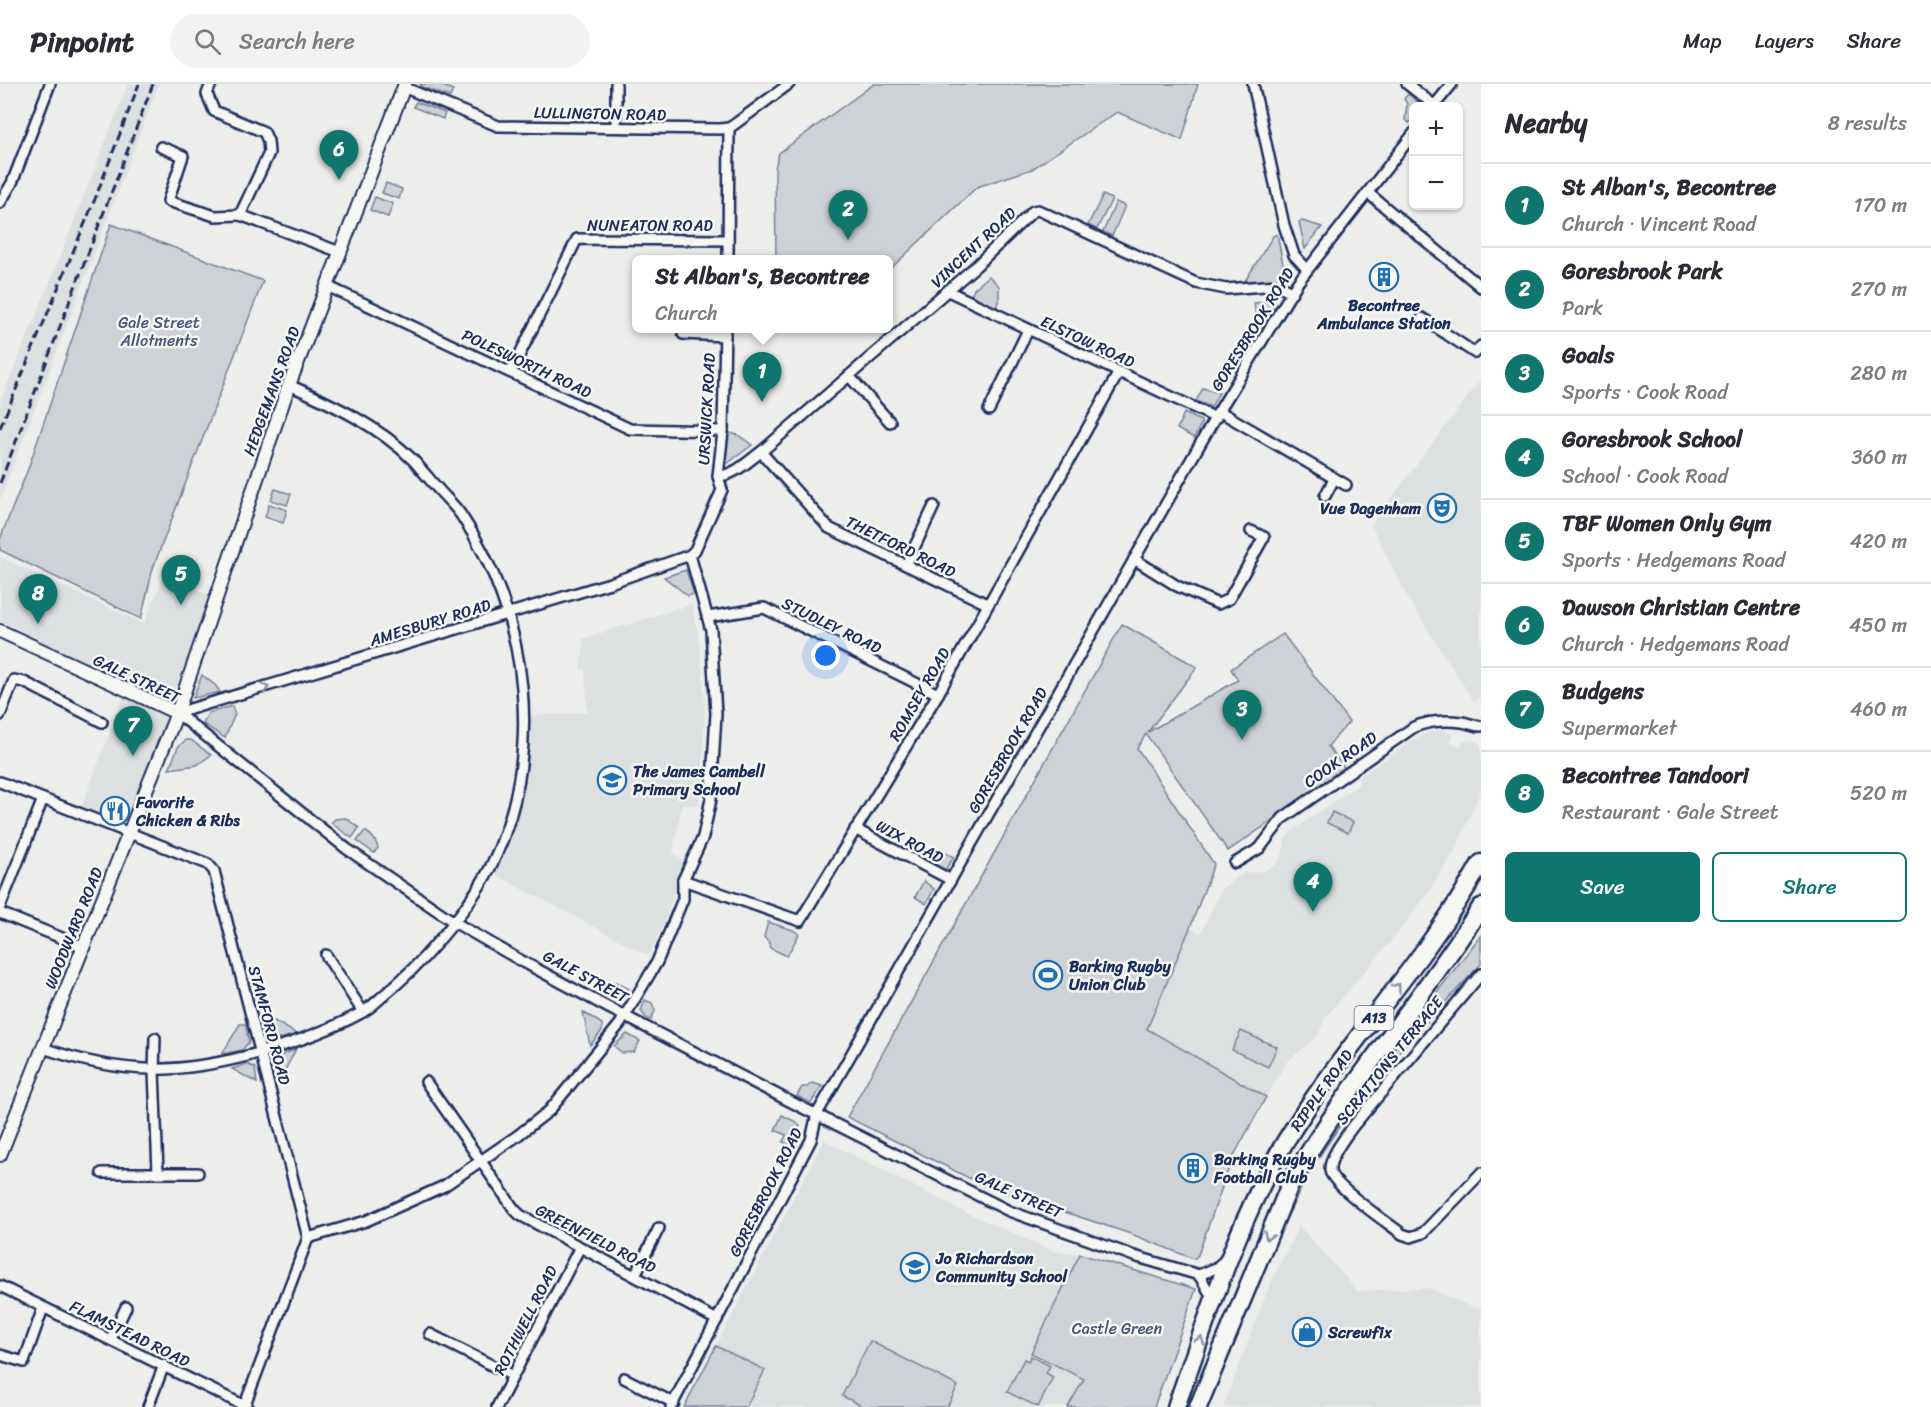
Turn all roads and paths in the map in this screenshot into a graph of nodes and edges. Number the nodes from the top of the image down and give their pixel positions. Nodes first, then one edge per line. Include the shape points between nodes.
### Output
1 (50, 84) edge
2 (211, 84) edge
3 (616, 84) edge
4 (789, 84) edge
5 (1253, 84) edge
6 (1407, 84) edge
7 (1452, 84) edge
8 (404, 86) edge
9 (1429, 102) edge
10 (1437, 102) edge
11 (616, 127) junction
12 (729, 128) junction
13 (1409, 138) edge
14 (161, 147) dead end
15 (1368, 193) junction
16 (0, 202) edge
17 (240, 215) junction
18 (728, 240) junction
19 (340, 252) junction
20 (728, 255) edge
21 (1307, 269) junction
22 (327, 286) junction
23 (1481, 286) edge
24 (948, 291) junction
25 (1292, 292) junction
26 (1422, 318) dead end
27 (1028, 330) junction
28 (704, 333) edge
29 (725, 333) edge
30 (683, 334) dead end
31 (1481, 346) edge
32 (511, 372) junction
33 (1119, 372) junction
34 (849, 376) junction
35 (289, 385) junction
36 (989, 410) dead end
37 (1217, 415) junction
38 (890, 422) dead end
39 (723, 431) junction
40 (761, 452) junction
41 (718, 476) junction
42 (1334, 479) junction
43 (1346, 485) dead end
44 (1325, 496) dead end
45 (934, 506) dead end
46 (1251, 531) dead end
47 (690, 555) junction
48 (1134, 559) junction
49 (906, 566) junction
50 (987, 604) junction
51 (508, 613) junction
52 (708, 617) junction
53 (0, 631) edge
54 (938, 694) junction
55 (177, 713) junction
56 (0, 715) edge
57 (102, 722) dead end
58 (1481, 726) edge
59 (0, 782) edge
60 (43, 799) junction
61 (855, 829) junction
62 (128, 833) junction
63 (1235, 863) dead end
64 (1481, 863) edge
65 (683, 880) junction
66 (951, 880) junction
67 (0, 907) edge
68 (1481, 907) edge
69 (0, 913) edge
70 (454, 922) junction
71 (84, 947) junction
72 (326, 955) dead end
73 (1481, 974) edge
74 (363, 1012) junction
75 (624, 1015) junction
76 (155, 1038) dead end
77 (43, 1048) junction
78 (261, 1052) junction
79 (154, 1071) junction
80 (426, 1082) dead end
81 (817, 1114) junction
82 (0, 1155) edge
83 (480, 1161) junction
84 (102, 1173) dead end
85 (158, 1173) junction
86 (198, 1173) dead end
87 (1481, 1173) edge
88 (659, 1228) dead end
89 (308, 1238) junction
90 (580, 1246) junction
91 (1231, 1255) junction
92 (635, 1275) junction
93 (1199, 1275) junction
94 (0, 1286) edge
95 (1214, 1300) junction
96 (126, 1307) dead end
97 (44, 1308) junction
98 (717, 1320) junction
99 (430, 1334) dead end
100 (111, 1339) junction
101 (0, 1355) edge
102 (164, 1365) junction
103 (513, 1376) junction
104 (624, 1378) dead end
105 (672, 1405) edge
106 (148, 1407) edge
107 (245, 1407) edge
108 (497, 1407) edge
109 (1176, 1407) edge
110 (1198, 1407) edge

1 - 16 street via 12,183
2 - 17 street via 207,94 214,111 264,132 268,141 269,153
3 - 11 street
4 - 12 street
5 - 21 street via 1287,236 1294,255
6 - 9 street
7 - 10 street
8 - 11 street, LULLINGTON ROAD via 498,126
8 - 19 street, HEDGEMANS ROAD
11 - 12 street, LULLINGTON ROAD
12 - 18 street
13 - 15 street, GORESBROOK ROAD
14 - 17 street via 183,156 168,201 214,216
15 - 21 street, GORESBROOK ROAD
15 - 23 street
17 - 19 street
18 - 20 street
18 - 32 street, NUNEATON ROAD via 577,240
19 - 22 street, HEDGEMANS ROAD
21 - 25 street, GORESBROOK ROAD
22 - 32 street, POLESWORTH ROAD
22 - 35 street, HEDGEMANS ROAD
24 - 25 street, VINCENT ROAD via 1038,210 1203,285 1226,289 1277,285
24 - 27 street, ELSTOW ROAD
24 - 34 street, VINCENT ROAD
25 - 37 street, GORESBROOK ROAD
26 - 31 street via 1475,353
27 - 33 street, ELSTOW ROAD
27 - 36 street
28 - 30 street
29 - 39 street, URSWICK ROAD
32 - 39 street, POLESWORTH ROAD via 630,429
33 - 37 street, ELSTOW ROAD
33 - 50 street, ROMSEY ROAD
34 - 38 street
34 - 40 street, VINCENT ROAD
35 - 51 street via 328,402 381,434 412,459 460,514 490,568
35 - 55 street, HEDGEMANS ROAD
37 - 42 street, ELSTOW ROAD
37 - 48 street, GORESBROOK ROAD
39 - 41 street, URSWICK ROAD
40 - 41 street, VINCENT ROAD via 733,472
40 - 49 street, THETFORD ROAD via 829,528
41 - 47 street, URSWICK ROAD via 722,490
42 - 43 street, ELSTOW ROAD
42 - 44 street
45 - 49 street
46 - 48 street via 1264,537 1229,599 1218,604 1177,586
47 - 51 street, AMESBURY ROAD
47 - 52 street
48 - 66 street, GORESBROOK ROAD
49 - 50 street, THETFORD ROAD
50 - 54 street, ROMSEY ROAD
55 -> 51 street, AMESBURY ROAD
51 - 70 street via 524,708 519,779 491,865
52 - 54 street, STUDLEY ROAD via 764,608
52 - 65 street via 716,714 711,799 703,837
53 - 55 street, GALE STREET
54 - 61 street, ROMSEY ROAD
55 - 62 street, WOODWARD ROAD
55 - 70 street, GALE STREET via 347,849
56 - 57 street via 14,680
58 - 63 street, COOK ROAD via 1435,721 1414,727 1283,818 1260,848
59 - 60 street, STAMFORD ROAD
60 - 62 street, STAMFORD ROAD
60 - 67 street
61 - 65 street, ROMSEY ROAD via 800,921
61 - 66 street, WIX ROAD
62 - 71 street, WOODWARD ROAD
62 - 78 street, STAMFORD ROAD via 208,864 214,871
91 -> 64 highway, RIPPLE ROAD / A13 via 1252,1204 1286,1141 1326,1080 1436,938
65 - 75 street via 683,899 664,947
66 - 81 street, GORESBROOK ROAD
68 -> 110 highway, RIPPLE ROAD / A13 via 1368,1064 1291,1182
69 - 71 street
70 - 74 street via 415,969
70 - 75 street, GALE STREET
71 - 77 street, WOODWARD ROAD
72 - 74 street
73 - 87 street, SCRATTONS TERRACE via 1354,1125 1329,1171 1336,1183 1411,1237 1423,1233
74 - 78 street via 307,1038
75 - 81 street, GALE STREET
75 - 83 street via 549,1111
76 - 79 street
77 - 79 street via 99,1065
77 - 82 street, WOODWARD ROAD
78 - 79 street via 206,1066
78 - 89 street, STAMFORD ROAD
79 - 85 street
80 - 83 street, GREENFIELD ROAD
81 - 93 street, GALE STREET via 1009,1211
81 - 98 street, GORESBROOK ROAD via 811,1140
83 - 89 street via 444,1186 391,1210
83 - 90 street, GREENFIELD ROAD via 520,1215
84 - 85 street
85 - 86 street
88 - 92 street
89 - 107 street
90 - 92 street, GREENFIELD ROAD
90 - 103 street, ROTHWELL ROAD
91 - 93 street via 1216,1268
91 - 95 highway, RIPPLE ROAD / A13
92 - 98 street, GREENFIELD ROAD
93 - 95 street
94 - 97 street, FLAMSTEAD ROAD
109 -> 95 highway, RIPPLE ROAD / A13
96 - 100 street
97 - 100 street, FLAMSTEAD ROAD
97 - 101 street via 24,1362
98 - 105 street, GORESBROOK ROAD
99 - 103 street
100 - 102 street, FLAMSTEAD ROAD
102 - 106 street
102 - 107 street, FLAMSTEAD ROAD
103 - 108 street, ROTHWELL ROAD
104 - 105 street

